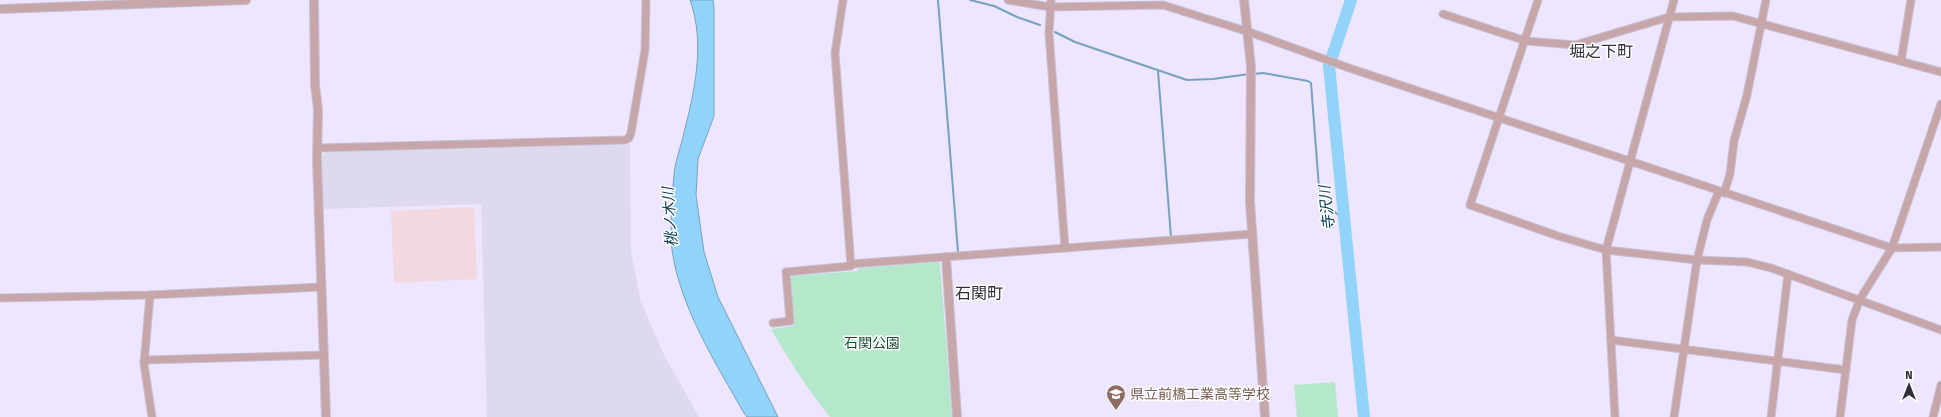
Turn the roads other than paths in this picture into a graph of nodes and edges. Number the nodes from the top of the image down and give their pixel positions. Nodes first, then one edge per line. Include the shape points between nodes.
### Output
1 (246, 0) edge
2 (314, 0) edge
3 (646, 0) edge
4 (843, 0) edge
5 (1008, 0) edge
6 (1244, 0) edge
7 (1538, 0) edge
8 (1674, 0) edge
9 (1766, 0) edge
10 (1911, 0) edge
11 (1050, 4) edge
12 (0, 9) edge
13 (1443, 14) dead end
14 (1669, 18) junction
15 (1760, 24) junction
16 (1249, 32) junction
17 (1526, 41) junction
18 (1901, 61) junction
19 (1941, 72) edge
20 (1941, 104) edge
21 (1499, 118) junction
22 (318, 148) junction
23 (1630, 161) junction
24 (1721, 192) junction
25 (1252, 234) junction
26 (1941, 247) edge
27 (1065, 248) junction
28 (1892, 248) junction
29 (1606, 250) junction
30 (946, 257) junction
31 (1697, 260) junction
32 (852, 264) junction
33 (1788, 274) junction
34 (321, 287) junction
35 (150, 295) junction
36 (0, 298) edge
37 (1860, 299) junction
38 (773, 323) dead end
39 (1941, 330) edge
40 (1611, 340) junction
41 (1684, 350) junction
42 (324, 355) junction
43 (144, 360) junction
44 (1778, 362) junction
45 (1846, 370) junction
46 (1941, 385) edge
47 (152, 417) edge
48 (326, 417) edge
49 (957, 417) edge
50 (1265, 417) edge
51 (1615, 417) edge
52 (1674, 417) edge
53 (1771, 417) edge
54 (1840, 417) edge
55 (1933, 417) edge

1 - 12 street
2 - 22 street
3 - 22 street via 644,50 631,133 625,140
4 - 32 street via 835,53
5 - 11 street
6 - 16 street
7 - 17 street
8 - 14 street
9 - 15 street
10 - 18 street
11 - 16 street via 1163,5
11 - 27 street via 1049,33
13 - 17 street
14 - 15 street via 1733,16
14 - 17 street via 1575,45
14 - 23 street
15 - 18 street
15 - 24 street via 1747,95 1734,141 1730,174
16 - 21 street
16 - 25 street via 1252,82
17 - 21 street
18 - 19 street
20 - 28 street
21 - 23 street
21 - 29 street via 1470,204 1558,236
22 - 34 street
23 - 24 street
23 - 29 street
24 - 28 street
24 - 31 street via 1707,220
25 - 27 street
25 - 50 street
26 - 28 street
27 - 30 street
28 - 37 street
29 - 31 street
29 - 40 street
30 - 32 street
30 - 49 street
31 - 33 street via 1747,262
31 - 41 street
32 - 38 street via 850,267 786,272 790,321
33 - 37 street
33 - 44 street
34 - 35 street
34 - 42 street
35 - 36 street
35 - 43 street
37 - 39 street
37 - 45 street via 1852,320
40 - 41 street
40 - 51 street
41 - 44 street
41 - 52 street
42 - 43 street
42 - 48 street
43 - 47 street
44 - 45 street
44 - 53 street
45 - 54 street
46 - 55 street

